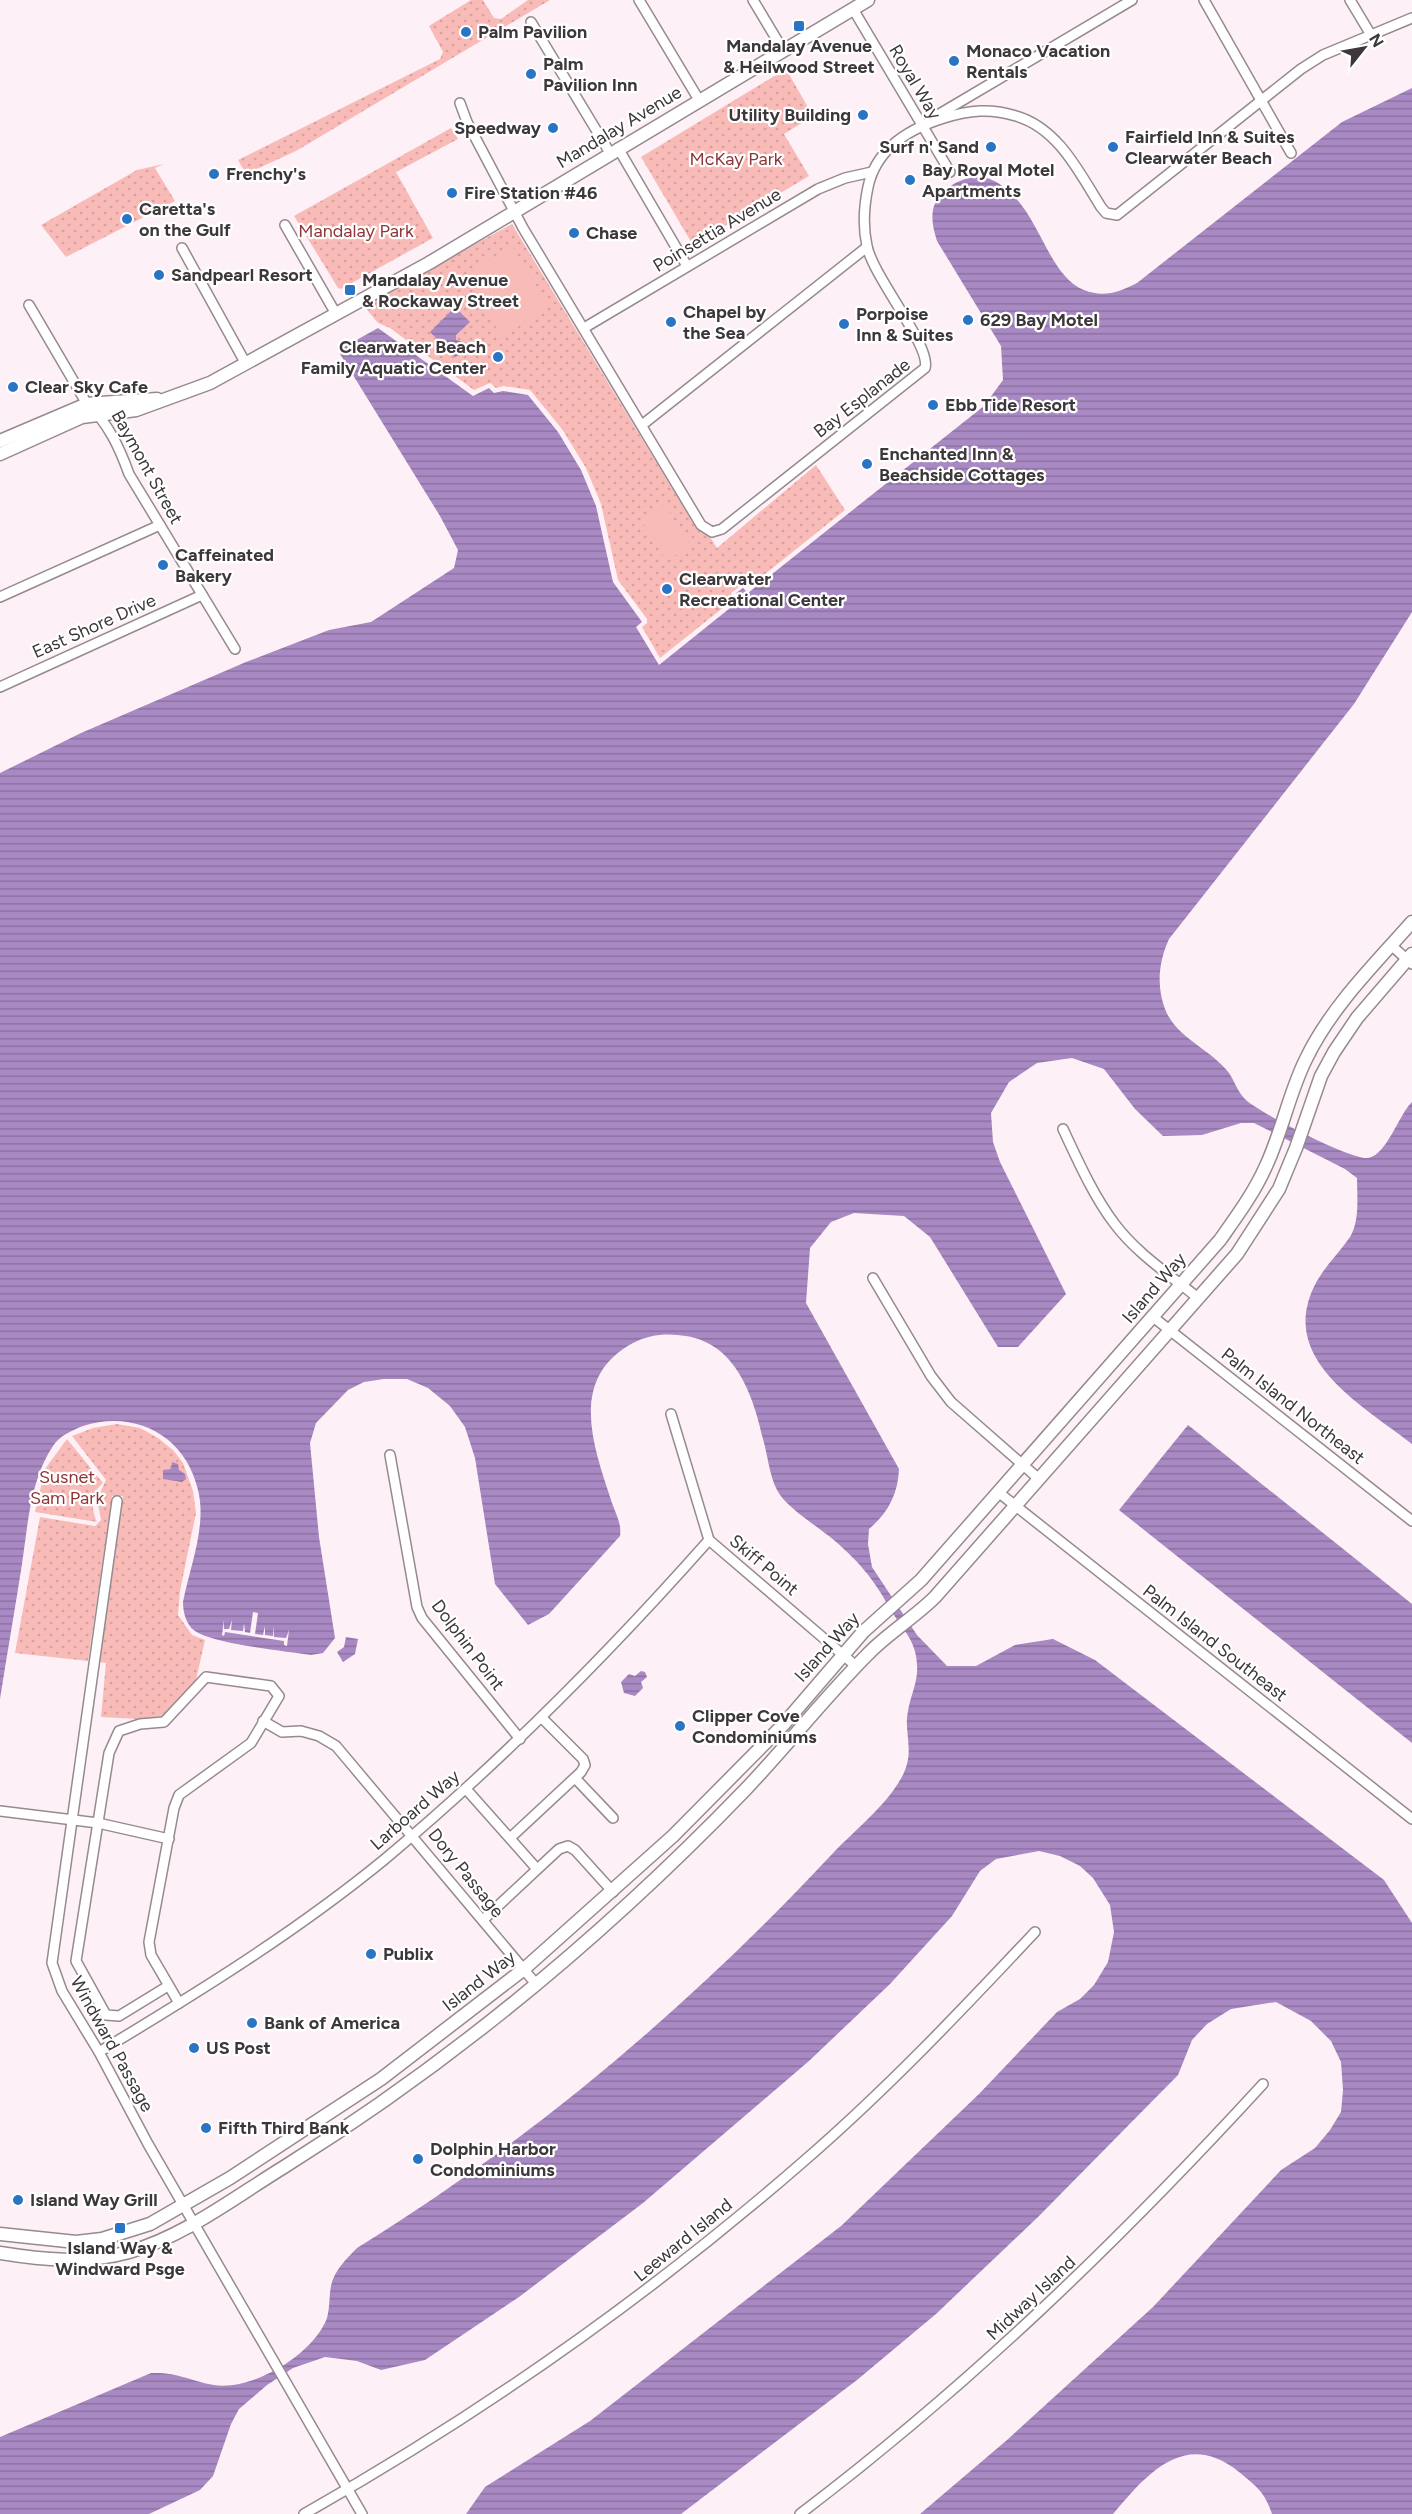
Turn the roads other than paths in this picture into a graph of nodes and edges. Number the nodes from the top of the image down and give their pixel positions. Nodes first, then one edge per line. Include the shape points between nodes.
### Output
1 (639, 0) edge
2 (753, 0) edge
3 (868, 0) edge
4 (1132, 0) edge
5 (1204, 0) edge
6 (1350, 0) edge
7 (853, 9) junction
8 (1412, 18) edge
9 (531, 22) dead end
10 (1371, 35) junction
11 (783, 50) junction
12 (699, 100) junction
13 (1263, 100) junction
14 (460, 103) dead end
15 (921, 125) junction
16 (614, 151) junction
17 (1291, 153) dead end
18 (872, 172) junction
19 (950, 172) dead end
20 (515, 211) junction
21 (285, 225) dead end
22 (867, 247) junction
23 (182, 248) dead end
24 (687, 266) junction
25 (29, 304) dead end
26 (336, 314) junction
27 (584, 328) junction
28 (246, 364) junction
29 (164, 399) junction
30 (87, 404) junction
31 (99, 414) junction
32 (642, 425) junction
33 (0, 441) edge
34 (0, 454) edge
35 (160, 525) junction
36 (202, 596) junction
37 (0, 597) edge
38 (235, 648) dead end
39 (0, 687) edge
40 (1412, 922) edge
41 (1391, 945) junction
42 (1410, 959) edge
43 (1063, 1129) dead end
44 (873, 1278) dead end
45 (1181, 1285) junction
46 (1198, 1298) junction
47 (1153, 1317) junction
48 (1170, 1331) junction
49 (671, 1414) dead end
50 (390, 1455) dead end
51 (1023, 1464) junction
52 (1039, 1479) junction
53 (998, 1492) junction
54 (117, 1501) dead end
55 (1015, 1506) junction
56 (1412, 1521) edge
57 (709, 1540) junction
58 (843, 1654) junction
59 (856, 1666) junction
60 (542, 1718) junction
61 (263, 1721) junction
62 (520, 1739) junction
63 (575, 1778) junction
64 (465, 1789) junction
65 (0, 1811) edge
66 (613, 1818) dead end
67 (71, 1819) junction
68 (1412, 1819) edge
69 (98, 1823) junction
70 (412, 1834) junction
71 (673, 1836) junction
72 (510, 1838) junction
73 (169, 1839) junction
74 (686, 1849) junction
75 (537, 1869) junction
76 (613, 1892) junction
77 (483, 1920) junction
78 (1035, 1932) dead end
79 (524, 1969) junction
80 (536, 1984) junction
81 (168, 1986) junction
82 (179, 2003) junction
83 (99, 2052) junction
84 (1263, 2084) dead end
85 (184, 2206) junction
86 (194, 2222) junction
87 (0, 2234) edge
88 (0, 2253) edge
89 (348, 2489) junction
90 (304, 2514) edge
91 (362, 2514) edge
92 (800, 2514) edge

1 - 12 street
2 - 11 street
3 - 7 street, Mandalay Avenue
4 - 15 street
5 - 13 street
6 - 10 street
7 - 11 street, Mandalay Avenue
7 - 15 street, Royal Way
8 - 10 street, Bay Esplanade
9 - 16 street
10 - 13 street, Bay Esplanade via 1323,55
11 - 12 street, Mandalay Avenue
12 - 16 street, Mandalay Avenue
13 - 15 street, Bay Esplanade via 1117,215 1106,213 1101,207 1074,162 1056,141 1023,117 977,110
13 - 17 street
14 - 20 street, Bay Esplanade
15 - 18 street, Bay Esplanade via 887,148
15 - 19 street, Royal Way
16 - 20 street, Mandalay Avenue
16 - 24 street
18 - 22 street, Bay Esplanade via 865,207
18 - 24 street, Poinsettia Avenue via 818,189
20 - 26 street, Mandalay Avenue
20 - 27 street, Bay Esplanade
21 - 26 street
22 - 32 street
22 - 32 street, Bay Esplanade via 880,278 924,352 927,363 922,372 722,529 712,532 701,525
23 - 28 street
24 - 27 street, Poinsettia Avenue
25 - 30 street, Baymont Street
26 - 28 street, Mandalay Avenue
27 - 32 street, Bay Esplanade
28 - 29 street, Mandalay Avenue via 191,393
29 - 30 street, Mandalay Avenue
29 - 31 street, Mandalay Avenue via 136,410
30 - 31 street, Baymont Street
30 - 33 street, Mandalay Avenue
31 - 34 street, Mandalay Avenue via 76,419
31 - 35 street, Baymont Street
35 - 36 street, Baymont Street
35 - 37 street
36 - 38 street, Baymont Street
36 - 39 street, East Shore Drive
40 - 41 street, Island Way
41 - 42 street
41 - 45 street, Island Way via 1318,1036 1297,1080 1267,1166 1248,1201
42 - 46 street, Island Way via 1357,1018 1334,1052 1321,1076 1296,1148 1263,1216
43 - 45 street via 1099,1202 1115,1225
44 - 51 street via 931,1376 951,1402
45 - 46 street
45 - 47 street, Island Way
46 - 48 street, Island Way
47 - 48 street, Palm Island Northeast
47 - 51 street, Island Way
48 - 52 street, Island Way
48 - 56 street, Palm Island Northeast
49 - 57 street, Skiff Point
50 - 62 street, Dolphin Point via 422,1618
51 - 52 street
51 - 53 street, Island Way
52 - 55 street, Island Way
53 - 55 street, Palm Island Southeast
53 - 58 street, Island Way via 902,1599
54 - 67 street, Windward Passage
55 - 59 street, Island Way via 914,1618
55 - 68 street, Palm Island Southeast
57 - 58 street, Skiff Point
57 - 60 street, Larboard Way via 636,1623
58 - 59 street, Skiff Point
58 - 71 street, Island Way via 783,1725
59 - 74 street, Island Way via 789,1744
60 - 62 street, Larboard Way
60 - 63 street via 583,1759 585,1765
61 - 69 street via 279,1696 271,1686 206,1677 164,1722 119,1731 109,1753
61 - 70 street, Dory Passage via 282,1732 302,1731 336,1746
61 - 73 street via 251,1743 178,1794
62 - 64 street, Larboard Way
63 - 66 street
63 - 72 street
64 - 70 street, Larboard Way
64 - 72 street
65 - 67 street
67 - 69 street
67 - 83 street, Windward Passage via 52,1963 62,1991
69 - 73 street
69 - 81 street via 76,1961 106,2015 119,2016
70 - 77 street, Dory Passage
70 - 82 street, Larboard Way via 326,1904
71 - 74 street
71 - 76 street, Island Way
72 - 75 street
73 - 81 street via 149,1942 151,1955
74 - 80 street, Island Way
75 - 76 street via 568,1846
75 - 77 street
76 - 79 street, Island Way
77 - 79 street, Dory Passage
78 - 89 street, Leeward Island via 887,2085 714,2237 535,2372
79 - 80 street, Dory Passage
79 - 85 street, Island Way via 381,2079
80 - 86 street, Island Way via 391,2095
81 - 82 street
82 - 83 street, Larboard Way
83 - 85 street, Windward Passage
84 - 92 street, Midway Island via 1180,2175 1021,2331 936,2406
85 - 86 street, Windward Passage
85 - 87 street, Island Way via 139,2228 100,2239 46,2241
86 - 88 street, Island Way via 142,2248 97,2259 48,2260
86 - 89 street, Windward Passage
89 - 90 street, Leeward Island
89 - 91 street, Windward Passage

